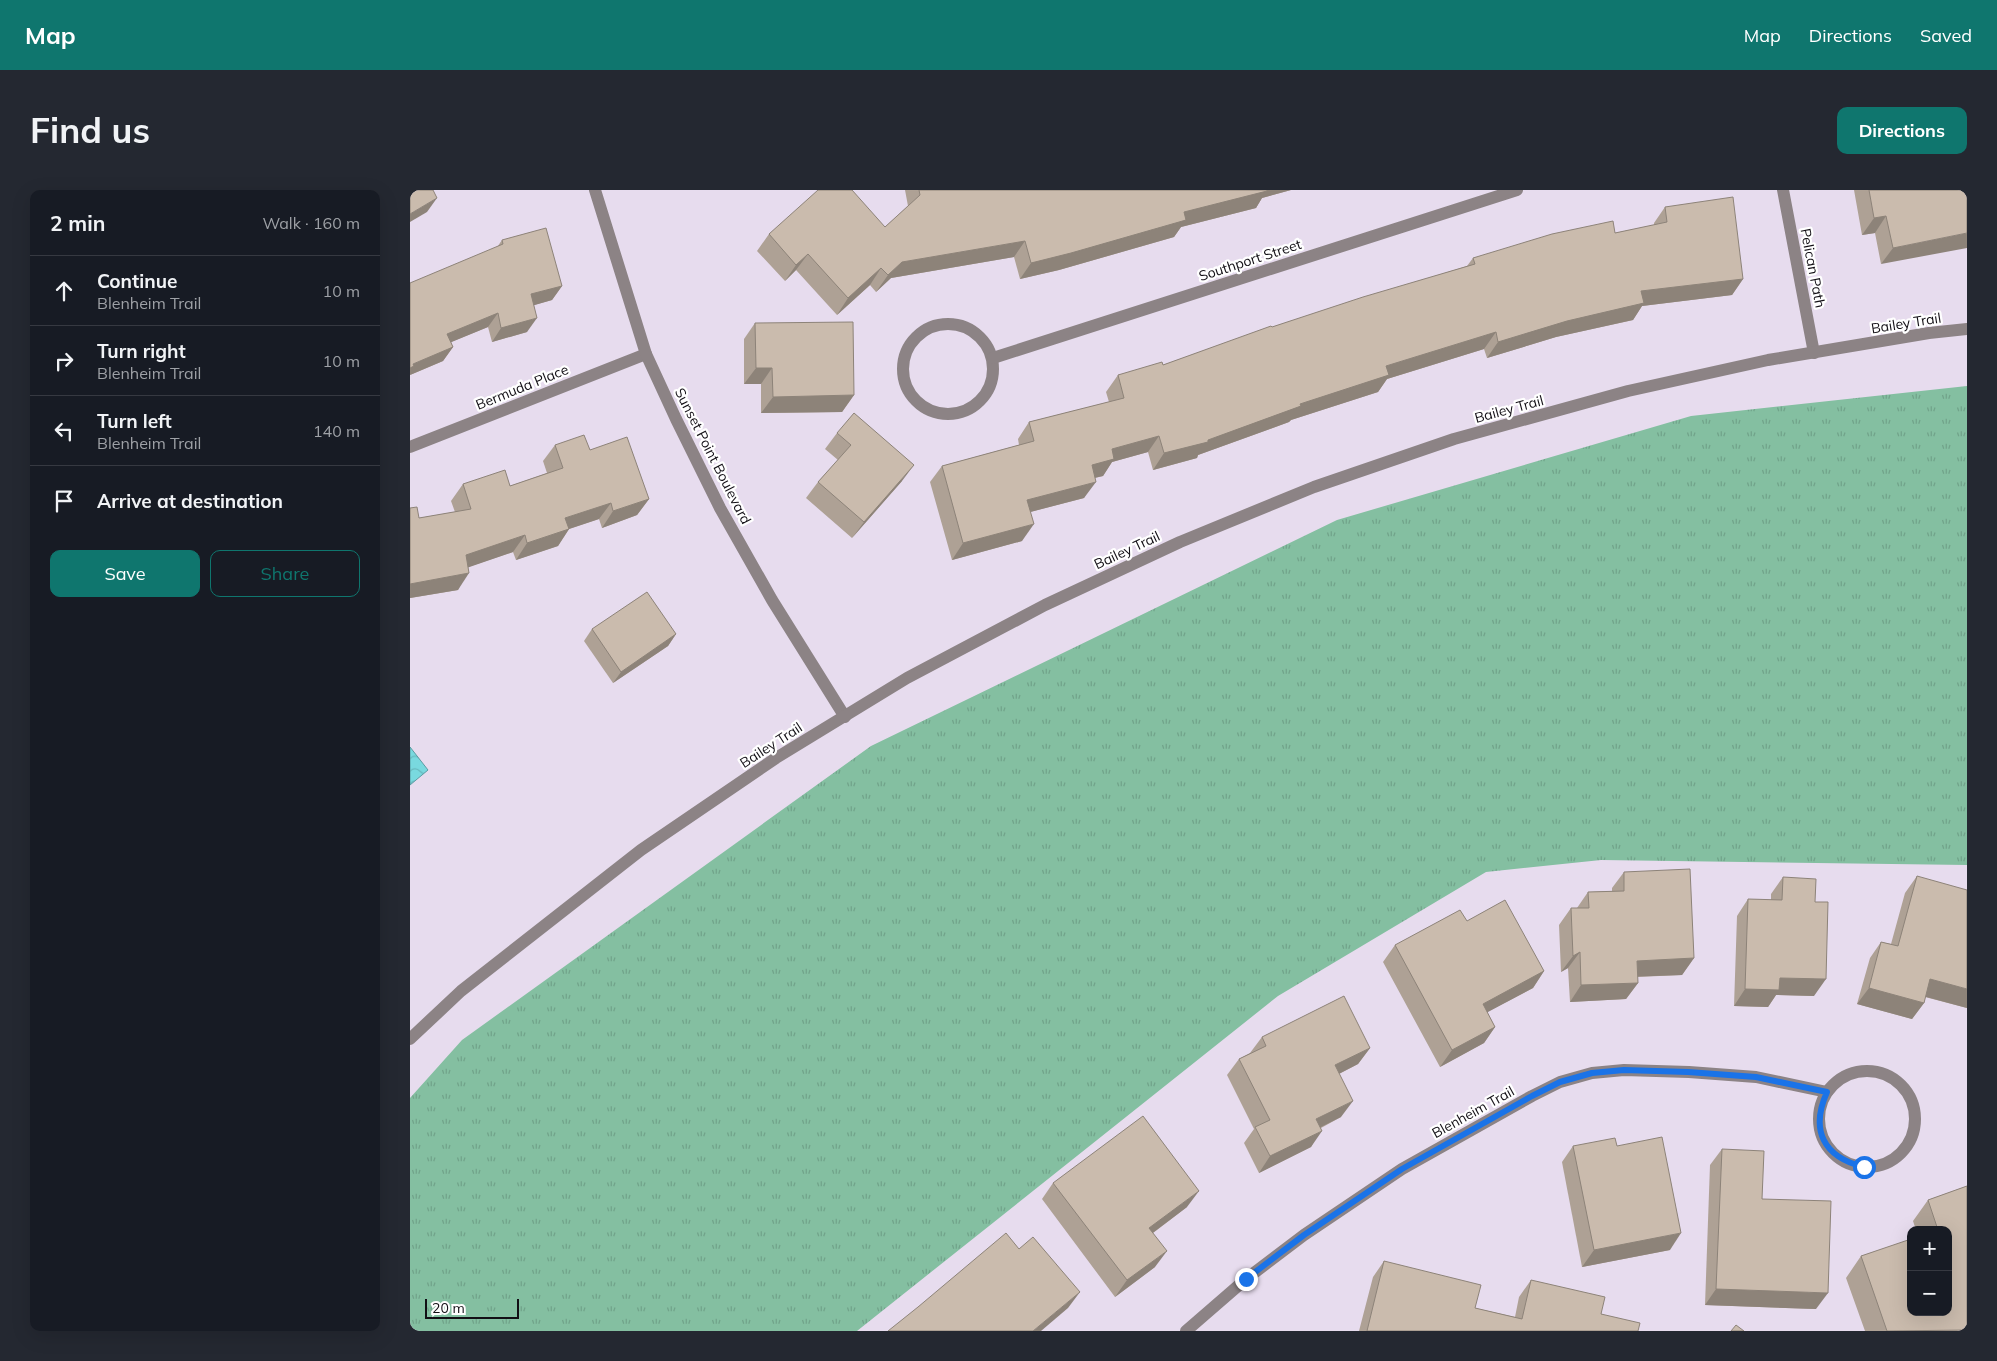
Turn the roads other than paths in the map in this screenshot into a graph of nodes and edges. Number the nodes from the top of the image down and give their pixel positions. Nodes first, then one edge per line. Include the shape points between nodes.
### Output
1 (595, 190) edge
2 (1517, 190) edge
3 (1783, 190) edge
4 (1967, 329) edge
5 (1814, 352) junction
6 (646, 354) junction
7 (993, 358) junction
8 (410, 447) edge
9 (845, 717) junction
10 (410, 1039) edge
11 (1827, 1092) junction
12 (1192, 1329) edge

1 - 6 street, Sunset Point Boulevard
2 - 7 street, Southport Street
3 - 5 street, Pelican Path
4 - 5 street, Bailey Trail
5 - 9 street, Bailey Trail via 1628,391 1454,439 1314,487 1180,542 1044,605 907,678
6 - 8 street, Bermuda Place
6 - 9 street, Sunset Point Boulevard via 720,508 772,600
7 - 7 street via 994,373 990,387 982,399 957,413 942,414 916,401 904,374 904,362 914,340 934,326 947,324 970,329 988,347
9 - 10 street, Bailey Trail via 776,758 641,850 461,991
11 - 11 street via 1850,1073 1880,1072 1895,1079 1913,1102 1916,1117 1914,1132 1907,1146 1896,1158 1880,1166 1847,1163 1833,1154 1819,1124 1820,1107
11 - 12 street, Blenheim Trail via 1756,1077 1688,1072 1624,1070 1592,1073 1560,1082 1402,1169 1297,1240 1246,1279

